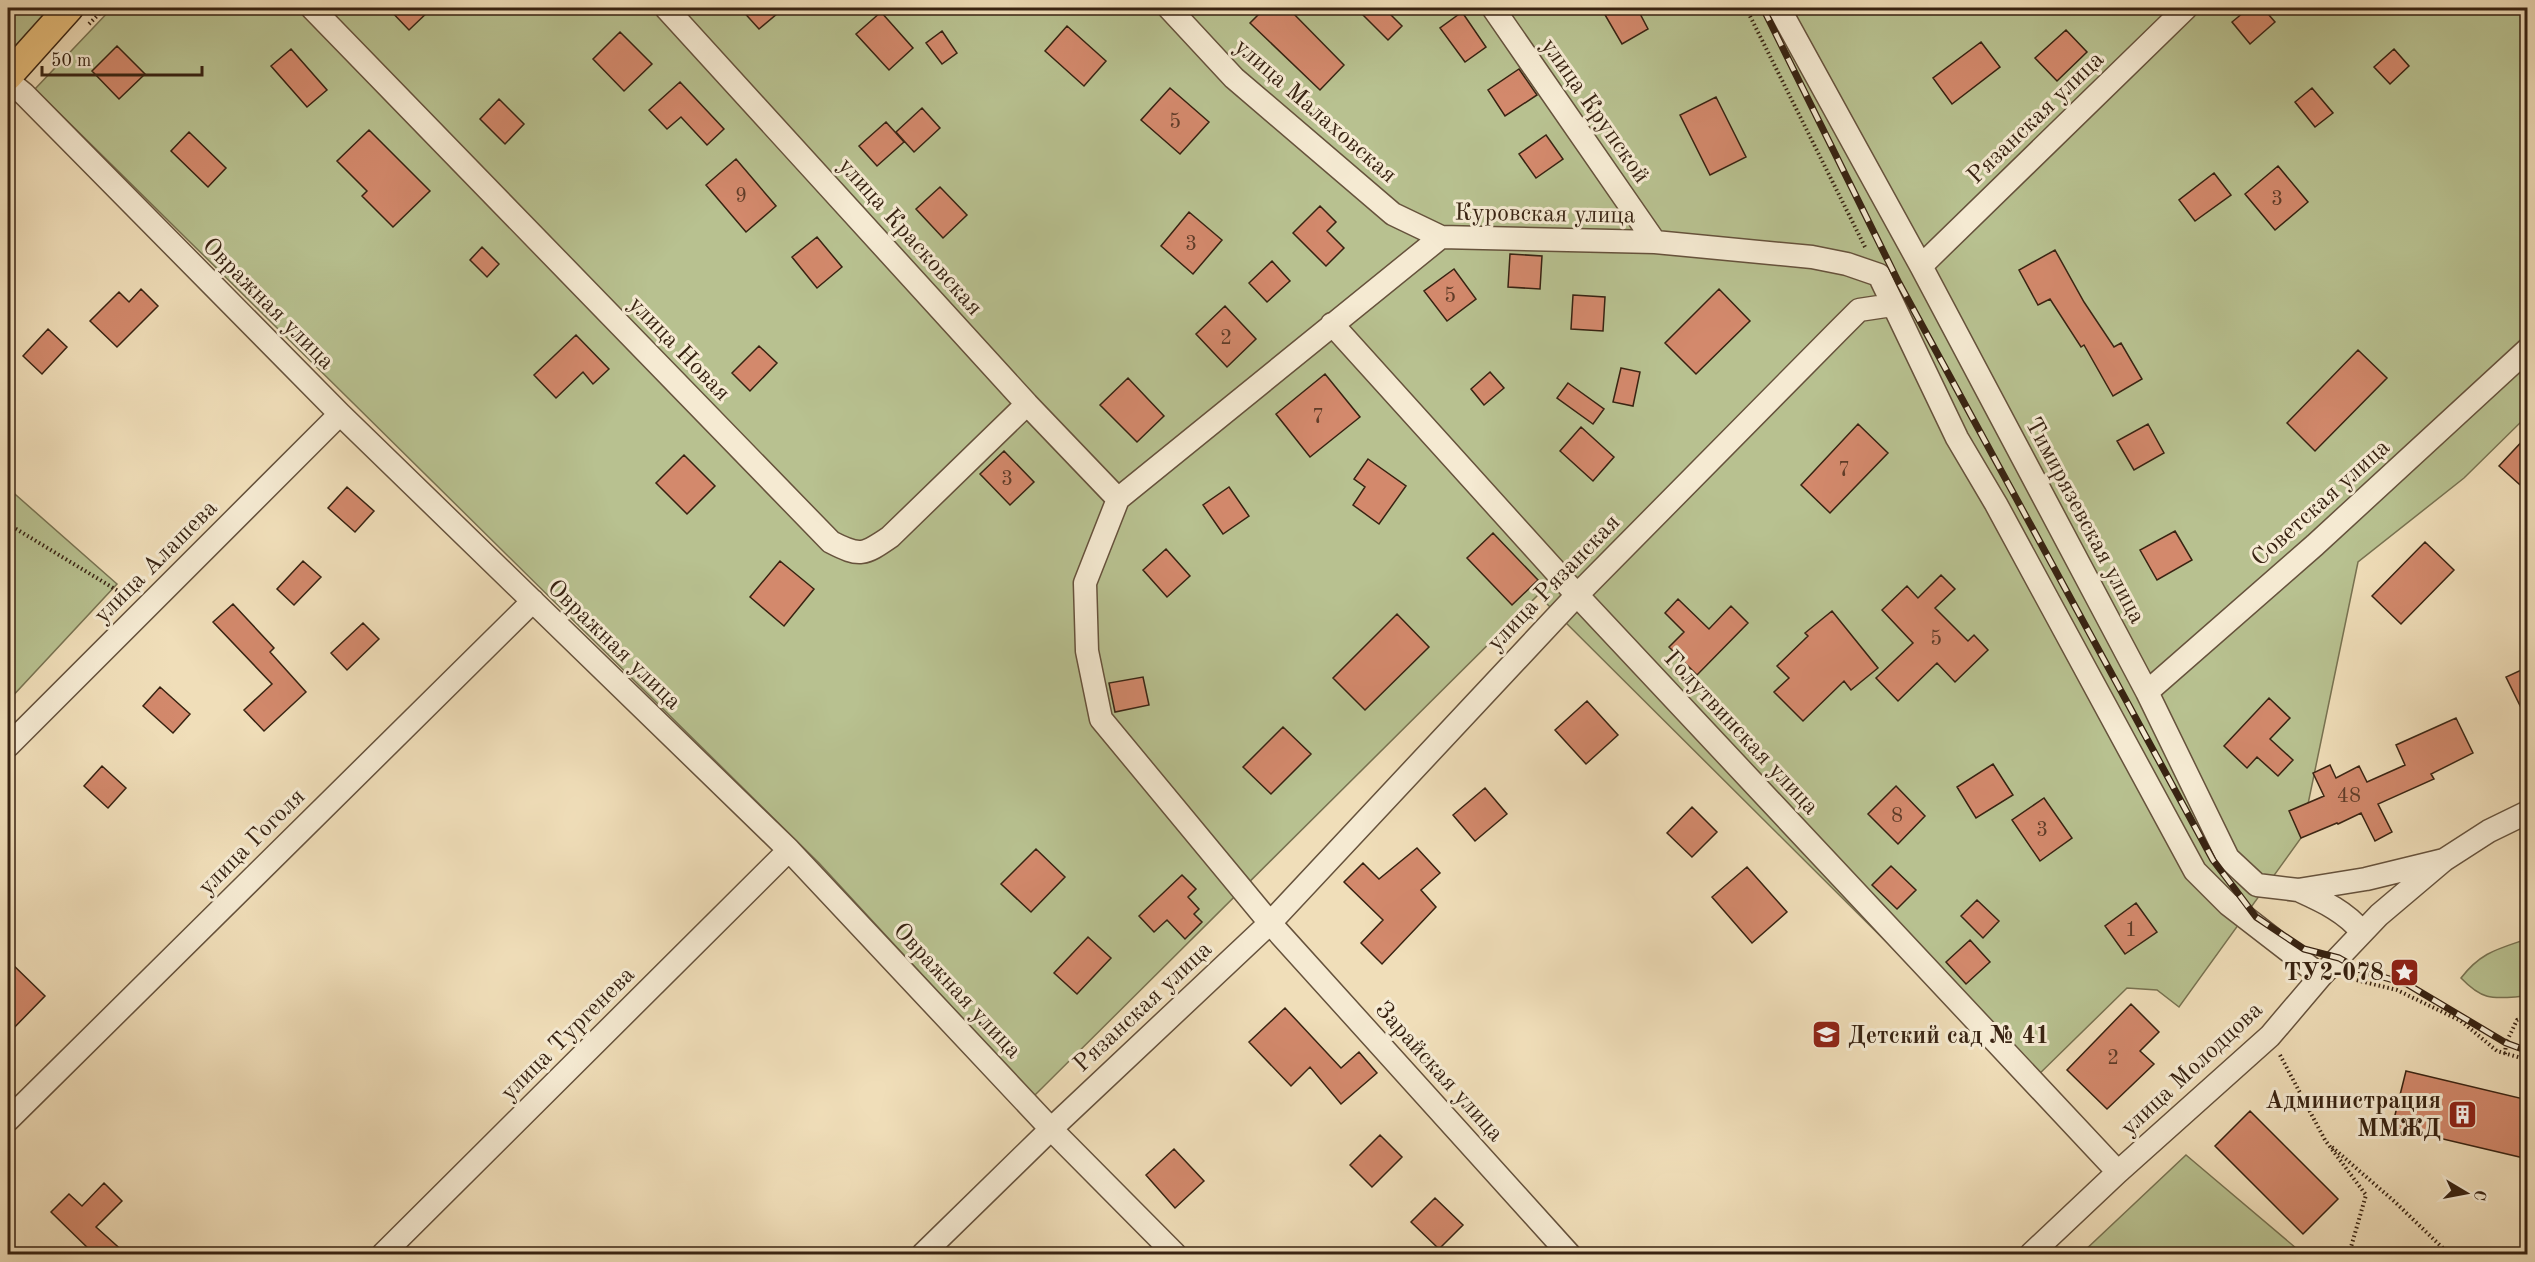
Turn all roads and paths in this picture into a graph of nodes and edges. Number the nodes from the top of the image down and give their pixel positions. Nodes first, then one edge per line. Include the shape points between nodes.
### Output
1 (69, 8) edge
2 (312, 8) edge
3 (666, 8) edge
4 (1168, 8) edge
5 (1493, 8) edge
6 (1746, 8) edge
7 (1779, 8) edge
8 (2186, 8) edge
9 (8, 76) edge
10 (8, 81) edge
11 (1441, 237) junction
12 (1655, 242) junction
13 (1921, 266) junction
14 (1879, 275) junction
15 (1892, 305) junction
16 (1332, 324) junction
17 (2528, 349) edge
18 (1027, 404) junction
19 (340, 414) junction
20 (1118, 499) junction
21 (8, 524) edge
22 (1577, 595) junction
23 (533, 601) junction
24 (146, 608) junction
25 (2147, 692) junction
26 (8, 746) edge
27 (2528, 812) edge
28 (789, 850) junction
29 (2444, 860) junction
30 (2298, 890) junction
31 (1270, 923) junction
32 (2362, 932) junction
33 (2325, 972) junction
34 (2528, 1017) edge
35 (2270, 1035) junction
36 (2505, 1054) junction
37 (2528, 1060) edge
38 (8, 1120) edge
39 (1051, 1129) junction
40 (2325, 1140) junction
41 (2118, 1172) junction
42 (383, 1254) edge
43 (923, 1254) edge
44 (1176, 1254) edge
45 (1569, 1254) edge
46 (2031, 1254) edge
47 (2349, 1254) edge
48 (2450, 1254) edge

1 - 9 main road
2 - 18 street, улица Новая via 831,542 849,551 868,552 890,537
3 - 18 street, улица Красковская
4 - 11 street, улица Малаховская via 1234,78 1393,214
5 - 12 street, улица Крупской
6 - 14 path
7 - 13 street, Тимирязевская улица
8 - 13 street, Рязанская улица
10 - 19 street, Овражная улица
11 - 12 street, Куровская улица
11 - 16 street, Куровская улица
12 - 14 street, Куровская улица via 1812,257
13 - 25 street, Тимирязевская улица
14 - 15 street
15 - 22 street, улица Рязанская via 1859,310
15 - 33 street via 1957,438 2195,871 2228,904
16 - 20 street, Куровская улица
16 - 22 street, Голутвинская улица
17 - 25 street, Советская улица
18 - 20 street, улица Красковская
19 - 23 street, Овражная улица
19 - 24 street, улица Алашева
20 - 31 street, Зарайская улица via 1085,583 1087,651 1101,719
21 - 24 path
22 - 31 street, улица Рязанская
22 - 41 street, Голутвинская улица
23 - 28 street, Овражная улица
23 - 38 street, улица Гоголя
24 - 26 street, улица Алашева
25 - 30 street, Тимирязевская улица via 2228,858 2257,885
27 - 29 street, улица Молодцова
28 - 39 street, Овражная улица
28 - 42 street, улица Тургенева
29 - 30 street, Тимирязевская улица
29 - 32 street, улица Молодцова
30 - 32 street via 2336,908
31 - 39 street, Рязанская улица
31 - 45 street, Зарайская улица
32 - 33 street, улица Молодцова
33 - 35 street, улица Молодцова
33 - 36 path via 2397,990 2461,1021
34 - 36 path via 2517,1020
35 - 40 path
35 - 41 street, улица Молодцова
36 - 37 path
39 - 43 street, Рязанская улица
39 - 44 street, Овражная улица
40 - 47 path via 2366,1195
40 - 48 path
41 - 46 street, улица Молодцова

